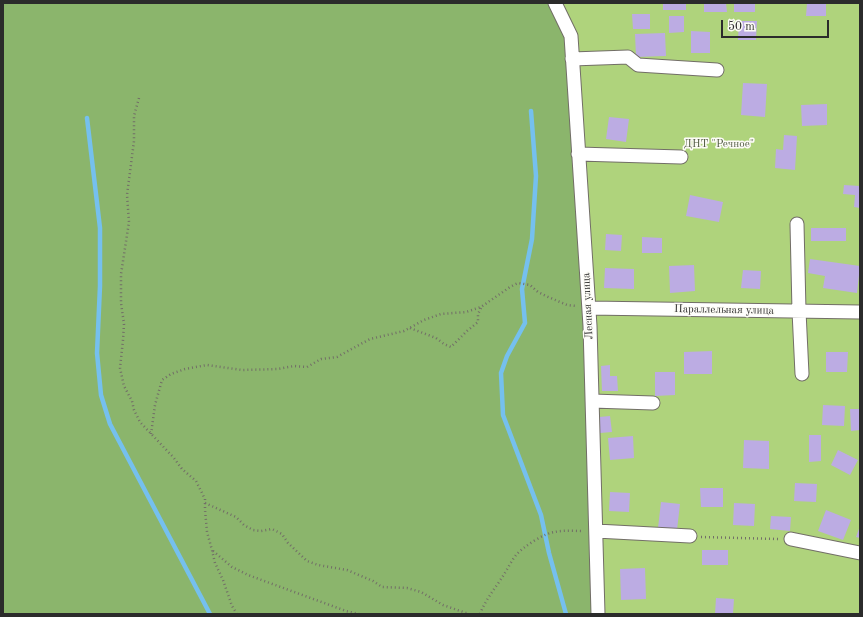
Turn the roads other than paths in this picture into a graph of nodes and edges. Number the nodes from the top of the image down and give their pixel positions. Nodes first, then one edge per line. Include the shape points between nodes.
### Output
1 (555, 3) edge
2 (572, 59) junction
3 (717, 70) dead end
4 (578, 154) junction
5 (681, 156) dead end
6 (797, 224) dead end
7 (588, 308) junction
8 (799, 311) junction
9 (860, 312) edge
10 (802, 374) dead end
11 (592, 400) junction
12 (653, 403) dead end
13 (596, 531) junction
14 (690, 536) road end
15 (791, 539) road end
16 (860, 553) edge
17 (598, 614) edge

1 - 2 street, Лесная улица via 571,36
2 - 3 street via 628,57 638,65
2 - 4 street, Лесная улица
4 - 5 street
4 - 7 street, Лесная улица
6 - 8 street
7 - 8 street, Параллельная улица
7 - 11 street, Лесная улица
8 - 9 street, Параллельная улица
8 - 10 street
11 - 12 street
11 - 13 street, Лесная улица
13 - 14 street
13 - 17 street, Лесная улица
15 - 16 street

